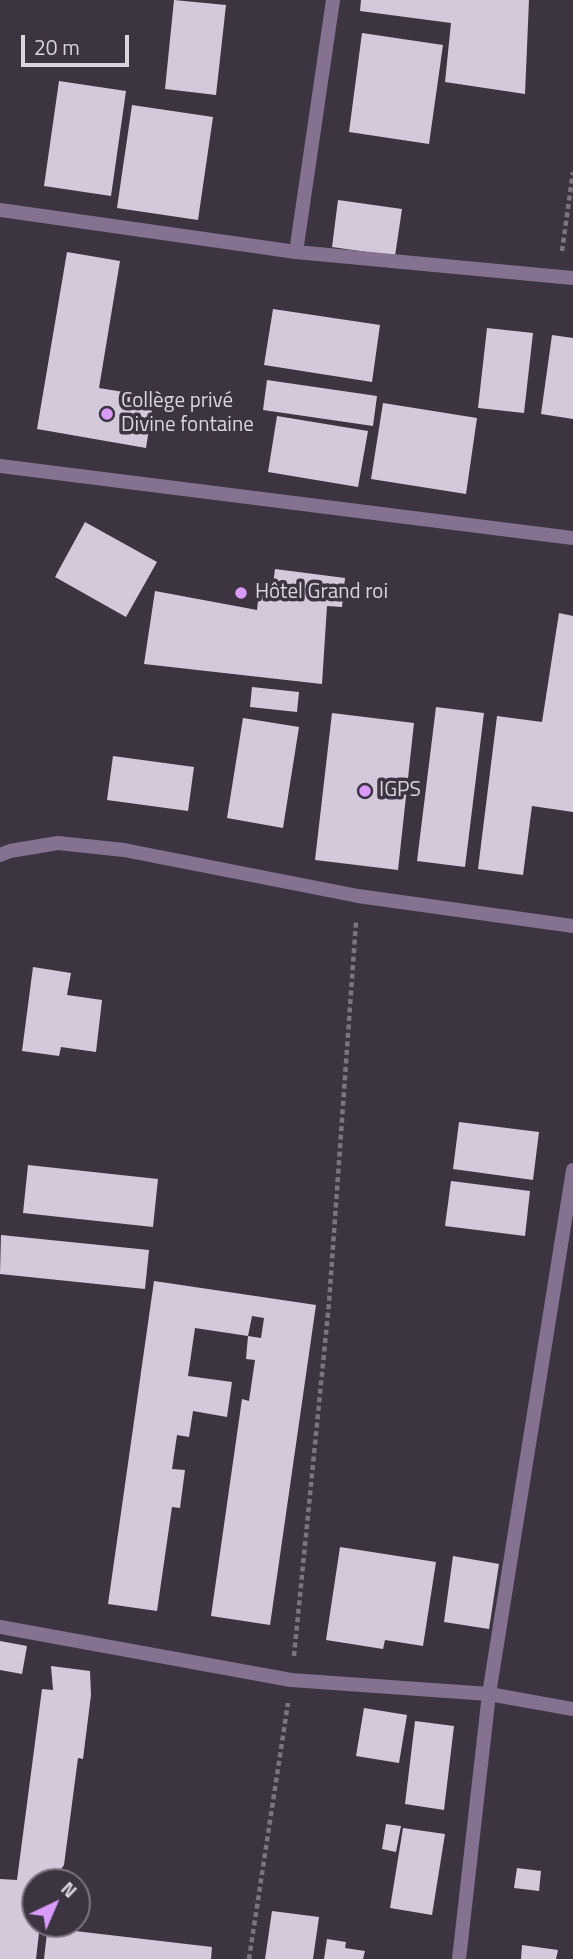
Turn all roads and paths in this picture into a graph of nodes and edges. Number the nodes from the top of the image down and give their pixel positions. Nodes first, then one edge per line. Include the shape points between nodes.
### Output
1 (333, 0) edge
2 (573, 172) edge
3 (0, 210) edge
4 (296, 253) junction
5 (566, 277) edge
6 (0, 466) edge
7 (573, 538) edge
8 (0, 855) edge
9 (358, 896) junction
10 (573, 926) edge
11 (573, 1170) edge
12 (0, 1627) edge
13 (291, 1680) junction
14 (489, 1695) junction
15 (573, 1709) edge
16 (249, 1959) edge
17 (459, 1959) edge

1 - 4 street
2 - 5 path
3 - 4 street
4 - 5 street
6 - 7 street
8 - 9 street via 58,843 124,850
9 - 10 street
9 - 13 path via 329,1303
11 - 14 street
12 - 13 street
13 - 14 street
13 - 16 path
14 - 15 street
14 - 17 street

